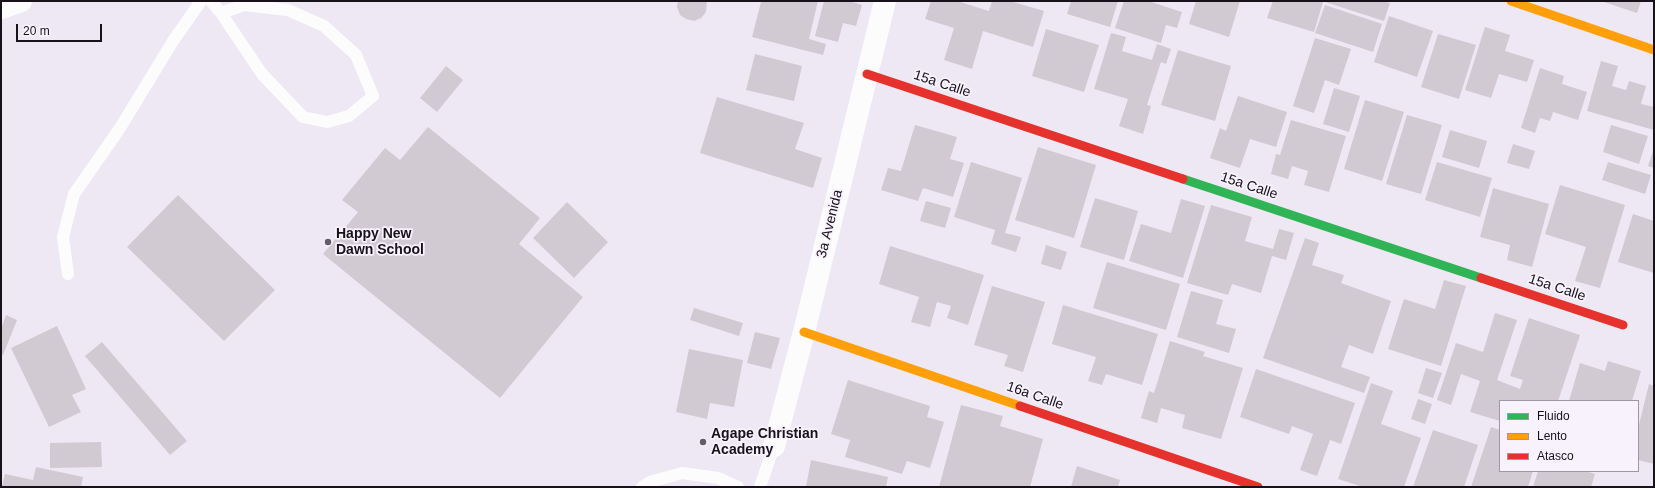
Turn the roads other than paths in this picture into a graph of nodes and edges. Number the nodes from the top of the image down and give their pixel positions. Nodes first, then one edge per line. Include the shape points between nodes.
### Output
1 (21, 1) edge
2 (201, 1) edge
3 (211, 1) edge
4 (885, 1) edge
5 (1511, 1) edge
6 (1, 8) edge
7 (221, 13) junction
8 (1654, 50) edge
9 (867, 74) junction
10 (68, 274) dead end
11 (1623, 325) dead end
12 (804, 332) junction
13 (774, 446) joint
14 (642, 487) edge
15 (738, 487) edge
16 (760, 487) edge
17 (1258, 487) edge

1 - 6 street
2 - 10 lane via 173,41 120,128 74,194 63,237
3 - 7 lane
4 - 9 street, 3a Avenida
5 - 8 street
7 - 7 lane via 262,74 304,117 327,122 349,116 373,96 356,55 324,26 288,10 244,5
9 - 11 street, 15a Calle
9 - 12 street, 3a Avenida
12 - 13 street, 3a Avenida
12 - 17 street, 16a Calle
13 - 16 lane
14 - 15 lane via 650,482 682,473 718,478

